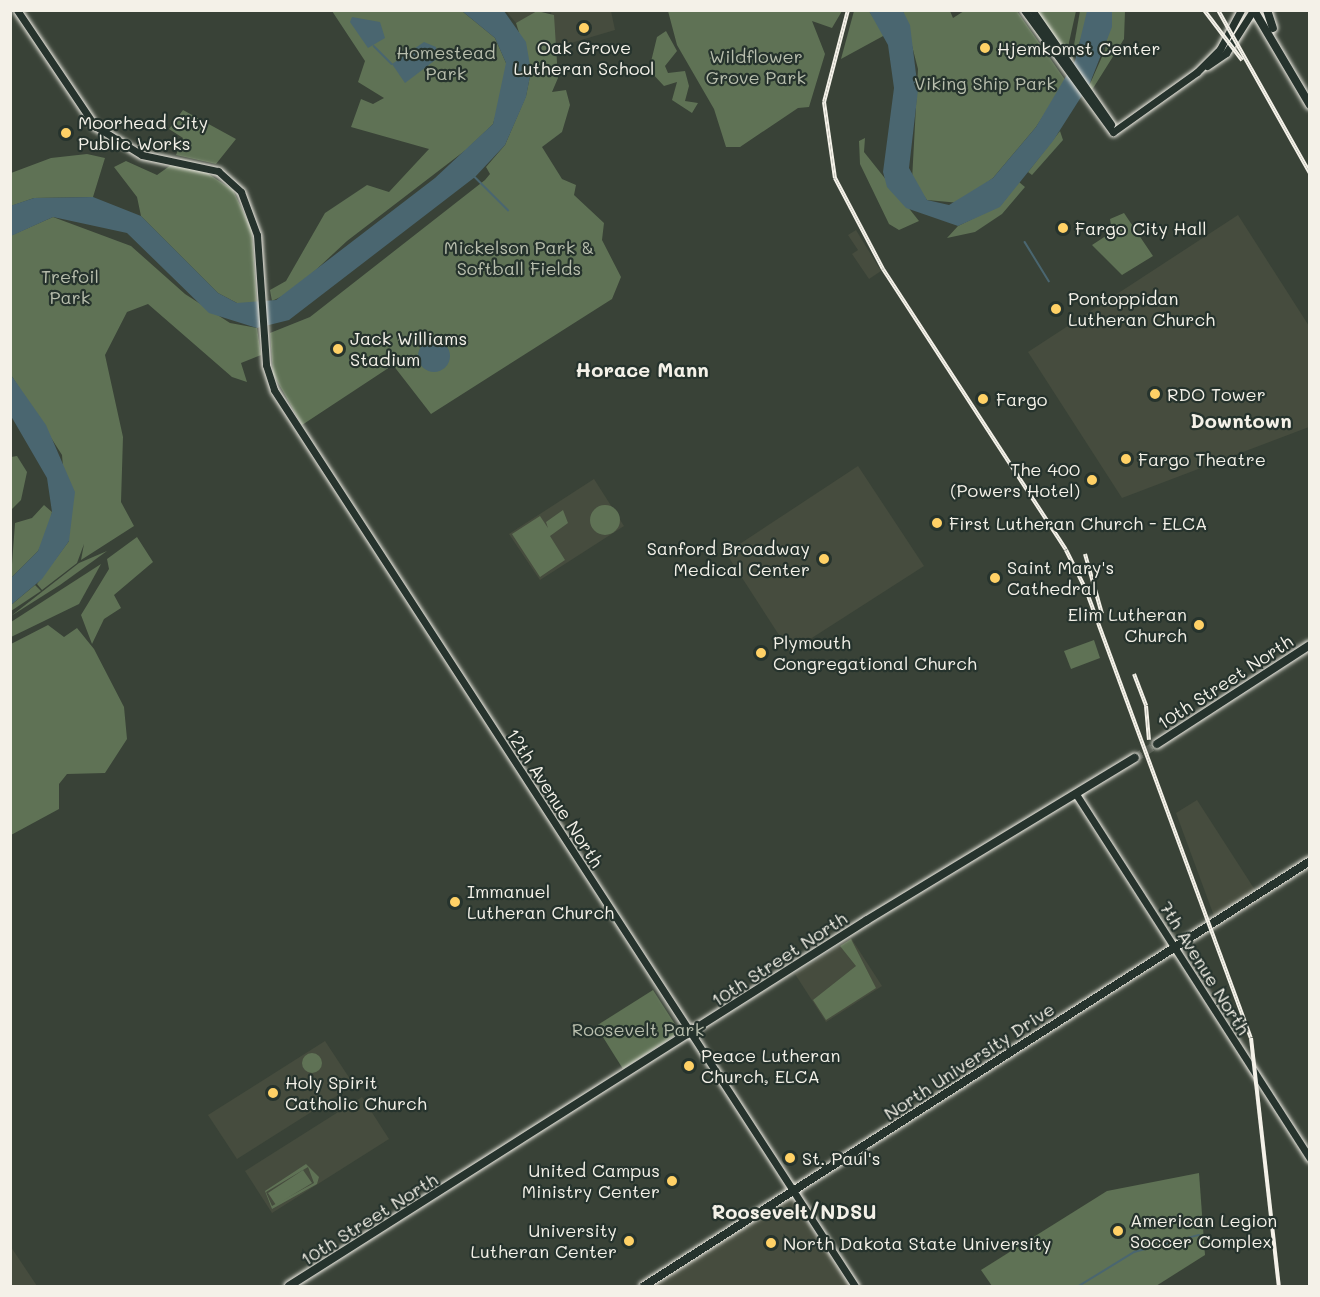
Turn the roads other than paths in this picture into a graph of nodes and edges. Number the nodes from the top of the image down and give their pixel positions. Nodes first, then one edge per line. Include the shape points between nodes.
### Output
1 (16, 10) edge
2 (1024, 10) edge
3 (1032, 10) edge
4 (1241, 10) edge
5 (1267, 10) edge
6 (1254, 11) edge
7 (1040, 29) junction
8 (1197, 72) junction
9 (1305, 97) junction
10 (1310, 105) edge
11 (1310, 645) edge
12 (1157, 744) tunnel mouth
13 (1135, 758) tunnel mouth
14 (1076, 794) junction
15 (1310, 861) edge
16 (1174, 948) junction
17 (690, 1034) junction
18 (1310, 1158) edge
19 (793, 1192) junction
20 (290, 1287) edge
21 (644, 1287) edge
22 (855, 1287) edge

1 - 17 main road, 12th Avenue North via 95,126 142,155 198,164 233,183 253,216 266,356 278,396
2 - 7 main road
3 - 7 main road
4 - 8 main road via 1220,49
5 - 9 main road
6 - 8 main road via 1226,53
6 - 9 main road
7 - 8 main road via 1113,132
9 - 10 main road
11 - 12 main road, 10th Street North
13 - 14 main road, 10th Street North
14 - 16 main road, 7th Avenue North
14 - 17 main road, 10th Street North
15 - 16 main road, North University Drive
16 - 18 main road, 7th Avenue North
16 - 19 main road, North University Drive
17 - 19 main road, 12th Avenue North
17 - 20 main road, 10th Street North
19 - 21 main road, North University Drive
19 - 22 main road, 12th Avenue North

